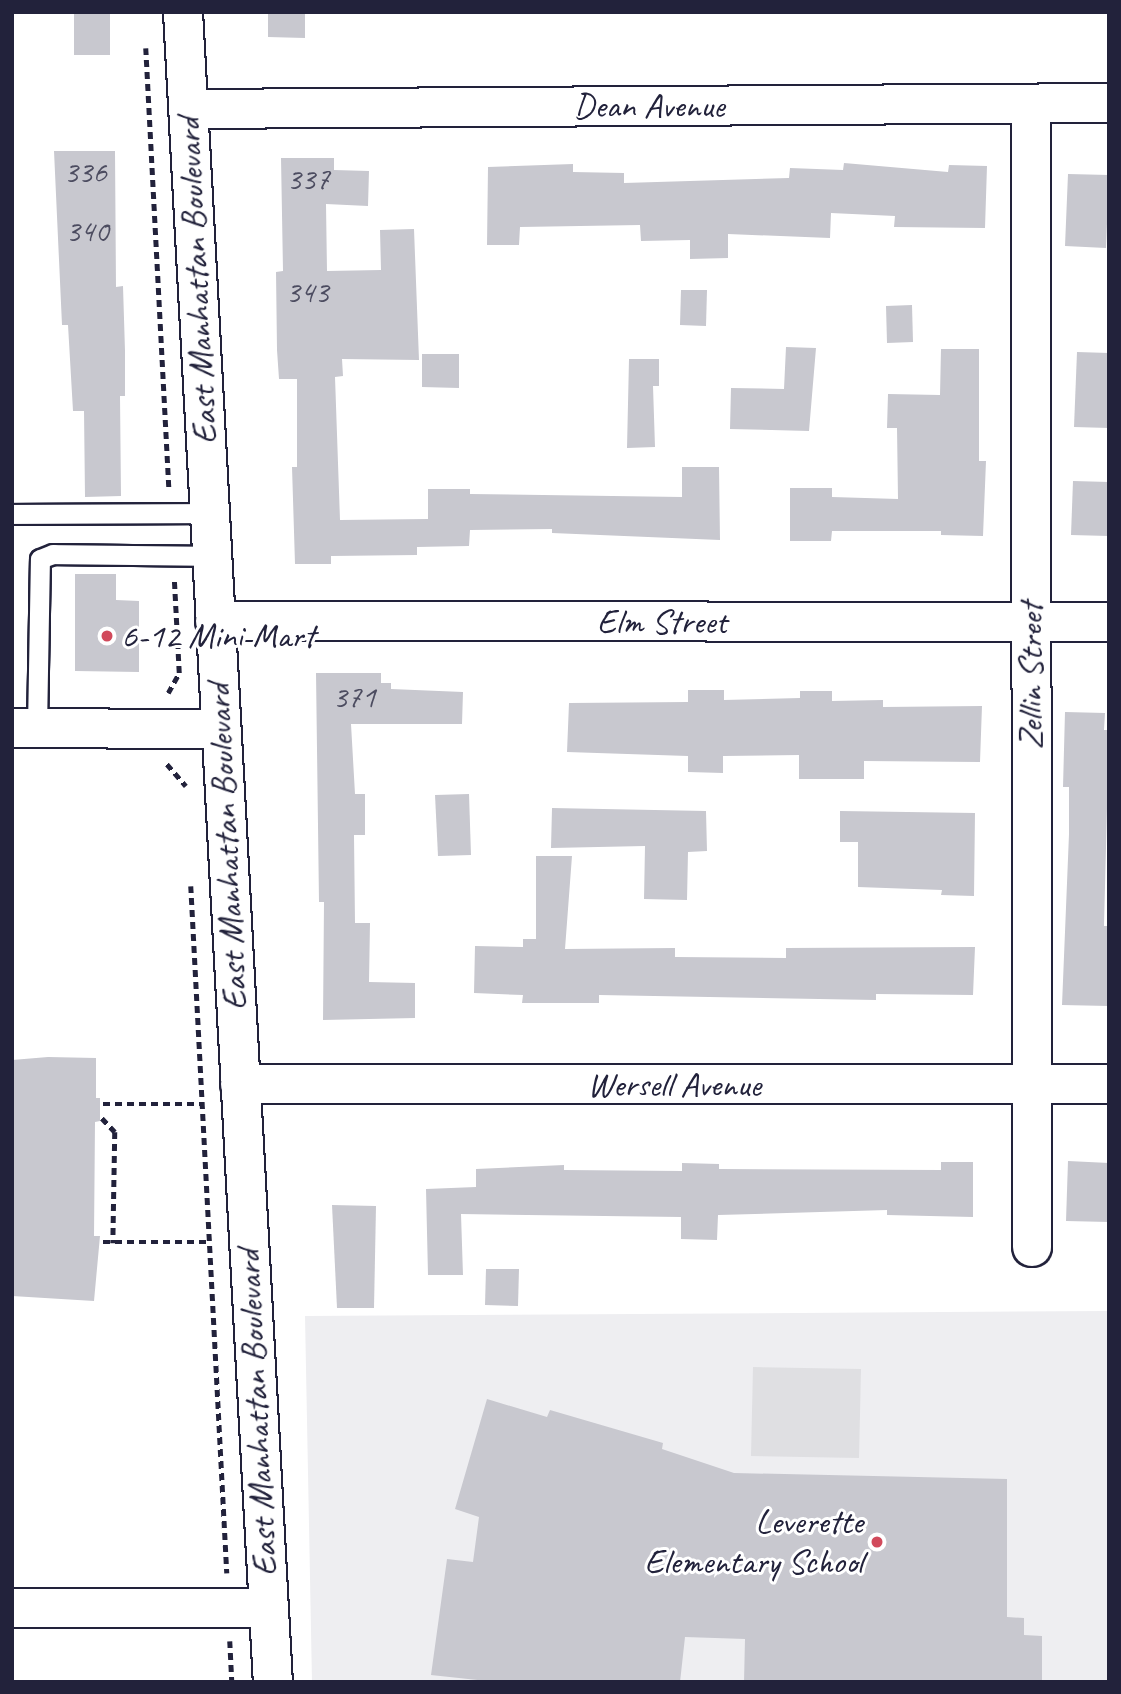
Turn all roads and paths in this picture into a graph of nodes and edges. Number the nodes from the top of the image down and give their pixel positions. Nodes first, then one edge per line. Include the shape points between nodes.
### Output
1 (183, 12) edge
2 (146, 40) dead end
3 (1109, 103) edge
4 (1031, 104) junction
5 (189, 109) junction
6 (170, 513) junction
7 (209, 513) junction
8 (12, 514) edge
9 (172, 555) junction
10 (212, 556) junction
11 (215, 621) junction
12 (1031, 622) junction
13 (1109, 622) edge
14 (153, 694) dead end
15 (25, 728) edge
16 (220, 729) junction
17 (155, 764) dead end
18 (187, 797) dead end
19 (191, 881) dead end
20 (240, 1084) junction
21 (1109, 1084) edge
22 (1032, 1085) junction
23 (103, 1104) dead end
24 (203, 1104) junction
25 (102, 1118) dead end
26 (103, 1242) dead end
27 (210, 1242) junction
28 (113, 1243) junction
29 (1032, 1247) dead end
30 (12, 1608) edge
31 (229, 1608) junction
32 (268, 1608) junction
33 (232, 1682) edge
34 (273, 1682) edge

1 - 5 street, East Manhattan Boulevard
2 - 6 path
3 - 4 street, Dean Avenue
4 - 5 street, Dean Avenue
4 - 12 street, Zellin Street
5 - 7 street, East Manhattan Boulevard
6 - 7 lane
6 - 8 lane
7 - 10 street, East Manhattan Boulevard
9 - 10 lane
9 - 14 path via 179,673 173,688
9 - 15 lane via 53,554 40,559
10 - 11 street, East Manhattan Boulevard
11 - 12 street, Elm Street
11 - 16 street, East Manhattan Boulevard
12 - 13 street, Elm Street
12 - 22 street, Zellin Street
15 - 16 street
16 - 20 street, East Manhattan Boulevard
17 - 18 path via 168,764 186,783
19 - 24 path
20 - 22 street, Wersell Avenue
20 - 32 street, East Manhattan Boulevard
21 - 22 street, Wersell Avenue
22 - 29 street, Zellin Street
23 - 24 path
24 - 27 path
25 - 28 path via 115,1132
26 - 28 path
27 - 28 path
27 - 31 path
30 - 31 street
31 - 32 street
31 - 33 path
32 - 34 street, East Manhattan Boulevard

